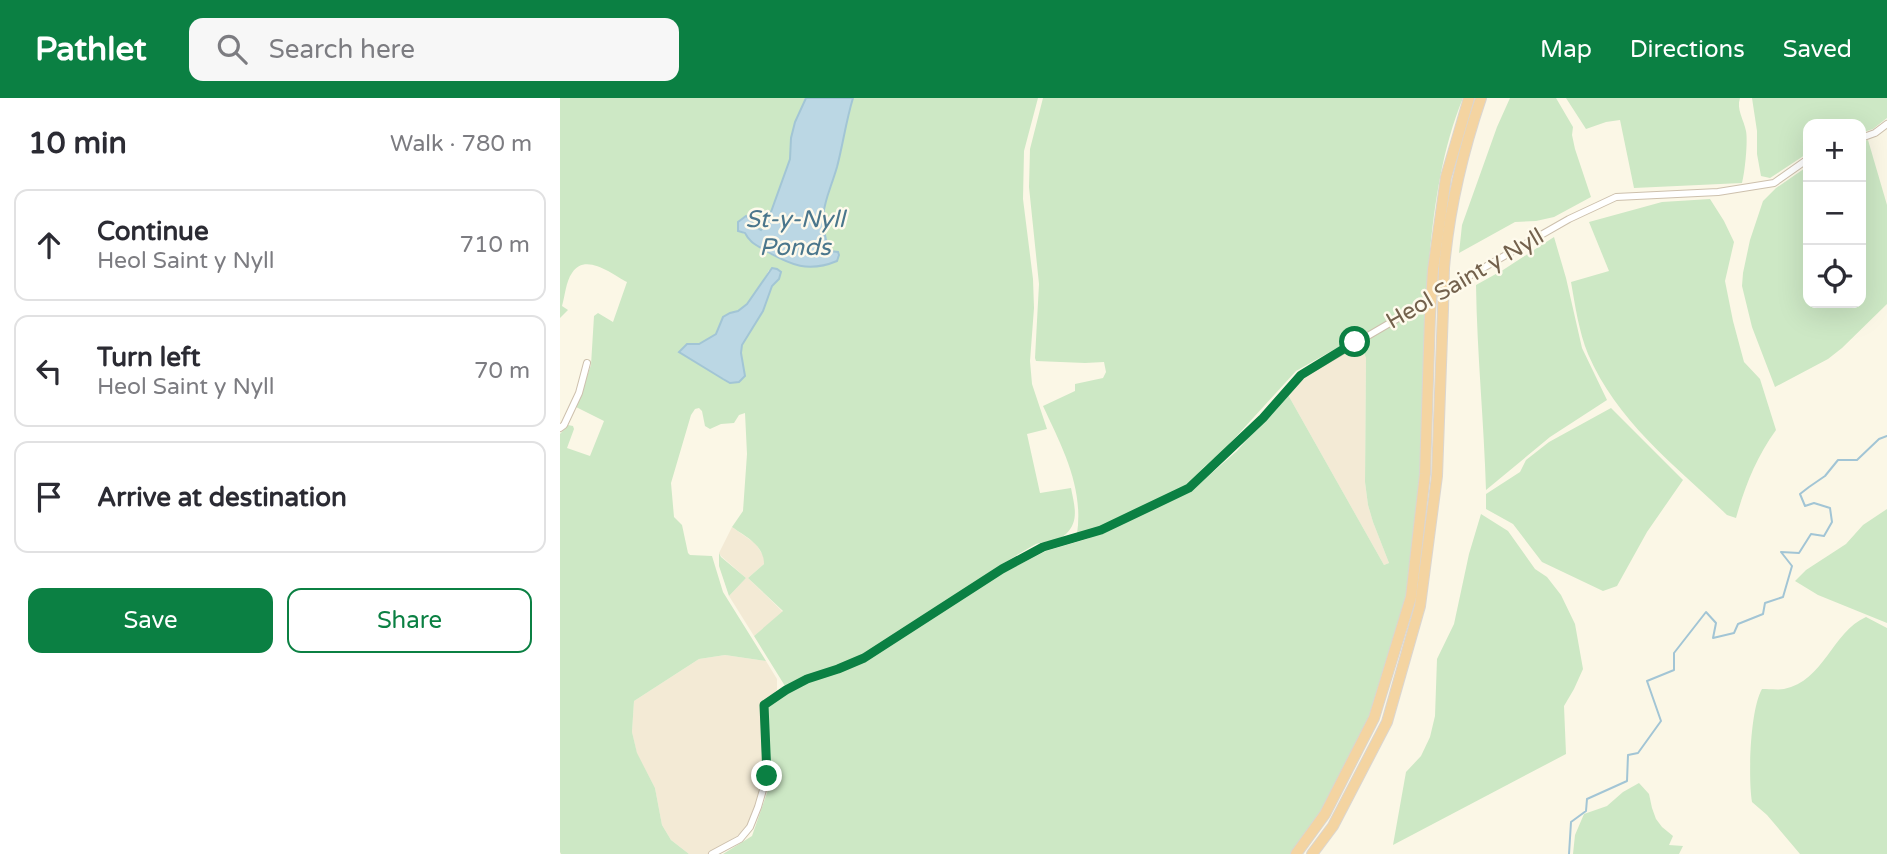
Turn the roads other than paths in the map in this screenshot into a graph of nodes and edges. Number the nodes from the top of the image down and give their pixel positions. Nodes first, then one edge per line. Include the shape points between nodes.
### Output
1 (1469, 98) edge
2 (1481, 98) edge
3 (1887, 124) edge
4 (1866, 136) edge
5 (1803, 163) edge
6 (1439, 269) junction
7 (587, 363) dead end
8 (560, 428) edge
9 (712, 854) edge
10 (1296, 854) edge
11 (1312, 854) edge

1 - 6 highway via 1446,177
2 - 6 highway via 1465,144
3 - 4 street
5 - 9 street, Heol Saint y Nyll via 1774,183 1718,192 1616,197 1569,219 1301,375 1189,488 1101,530 1043,547 864,658 786,690 764,705 767,776 750,827 740,839
6 - 10 highway, bridge via 1430,316 1425,474 1411,597 1374,718 1325,814
6 - 11 highway, bridge via 1443,309 1437,476 1420,606 1387,722 1333,826
7 - 8 street via 579,393

